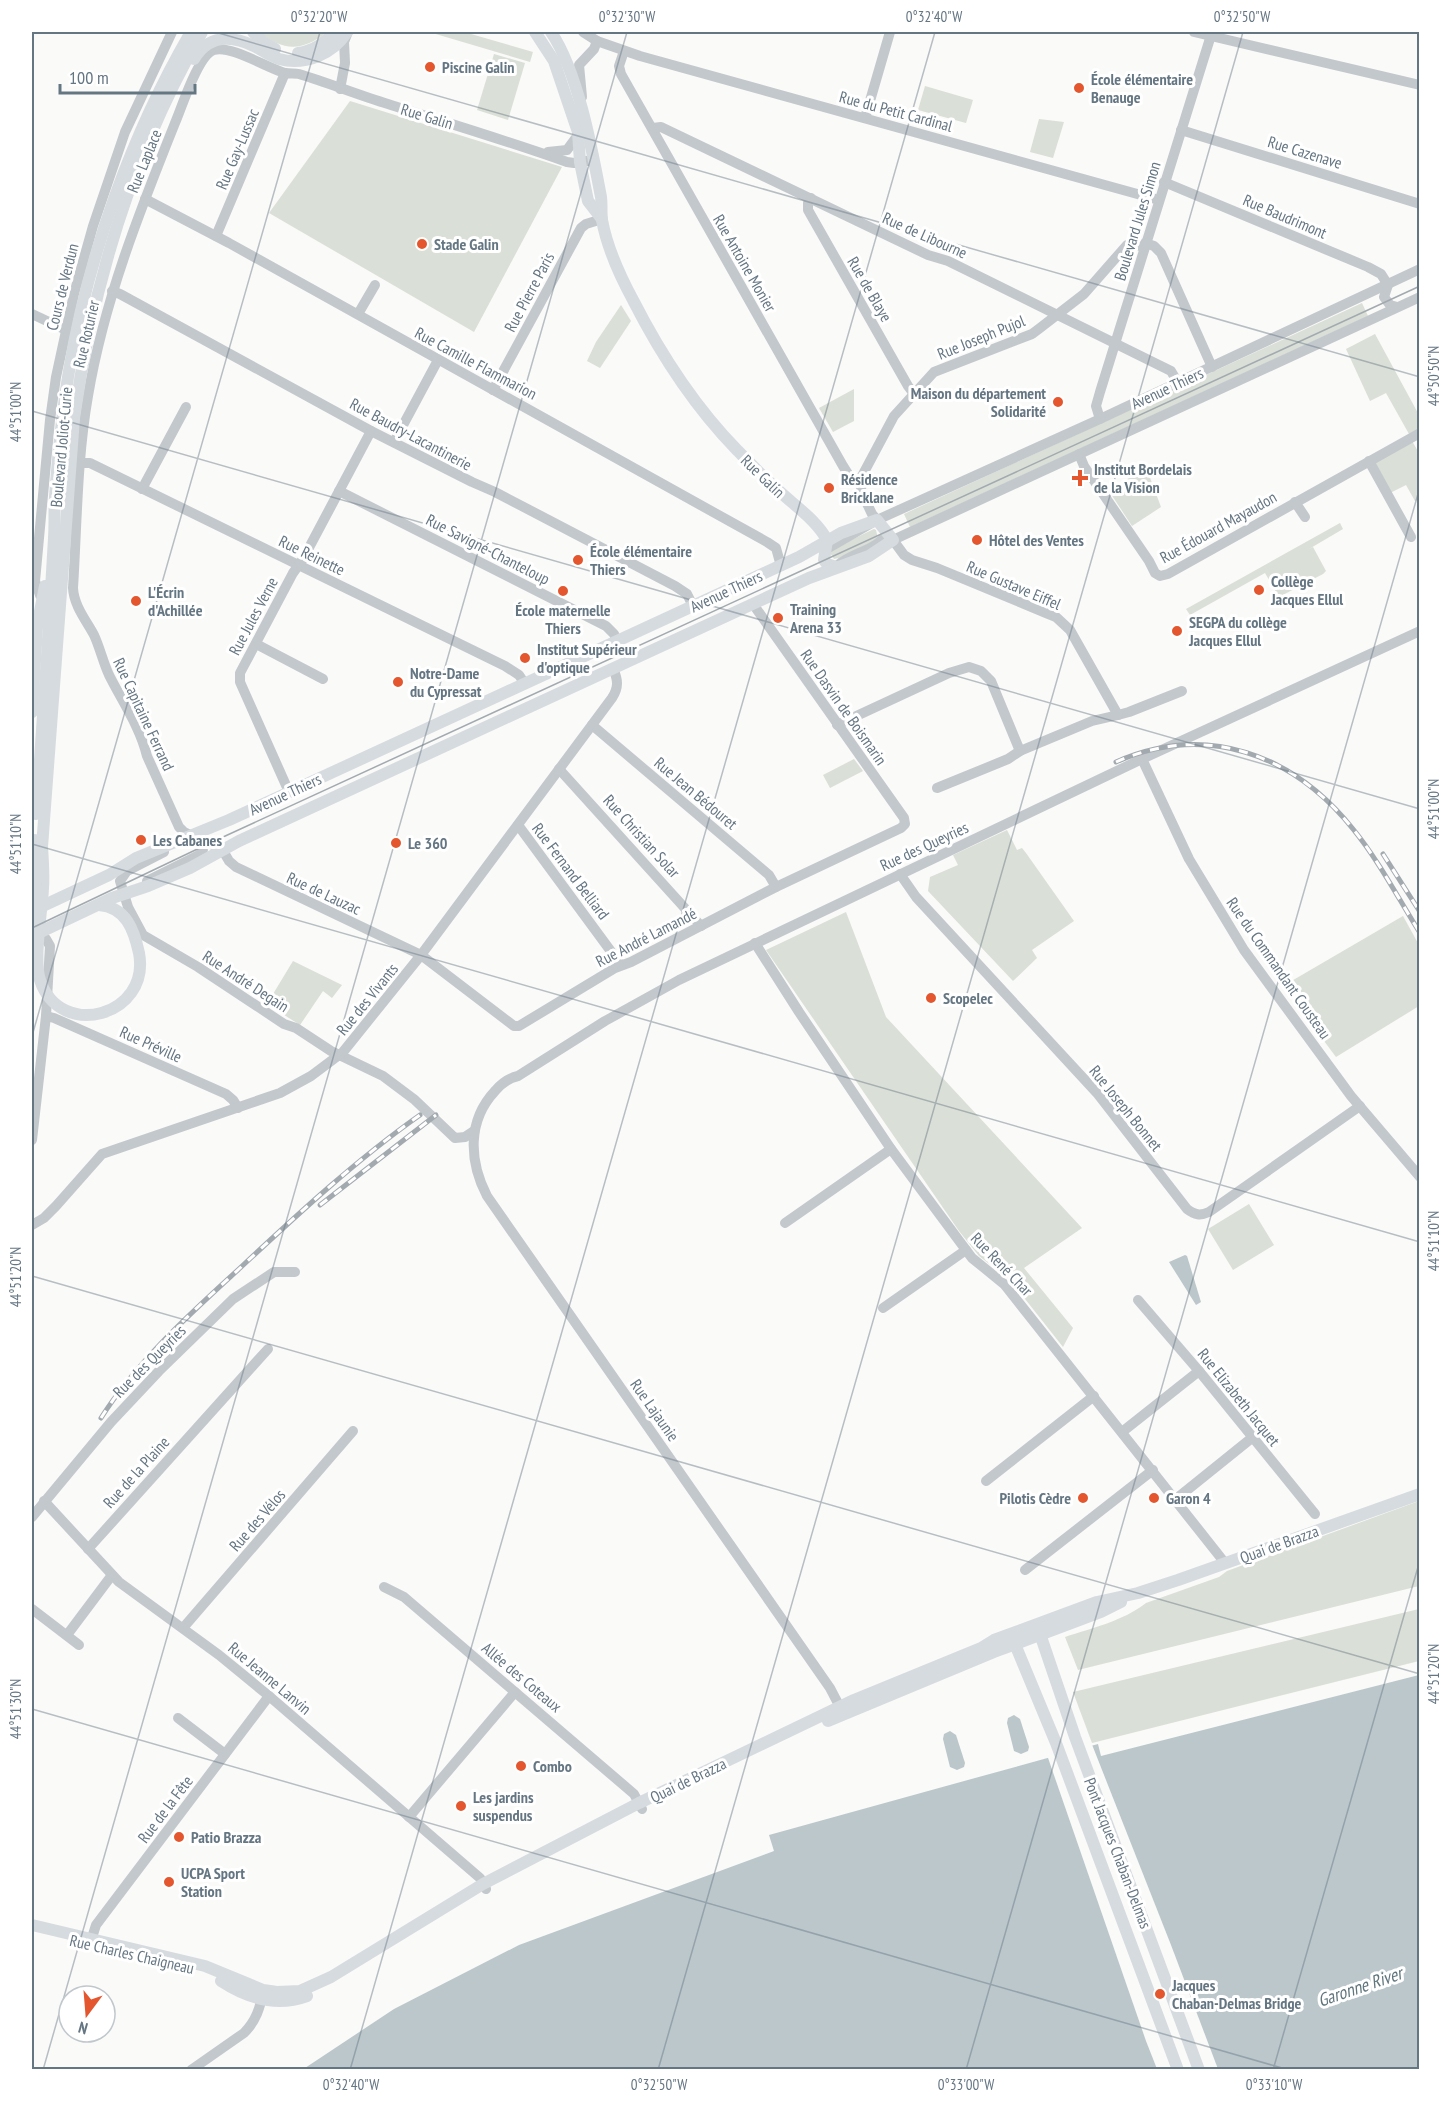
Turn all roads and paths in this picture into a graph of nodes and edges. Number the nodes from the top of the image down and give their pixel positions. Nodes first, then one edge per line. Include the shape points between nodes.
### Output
1 (165, 32) edge
2 (172, 32) edge
3 (183, 32) edge
4 (191, 32) edge
5 (202, 32) edge
6 (253, 32) edge
7 (344, 32) edge
8 (535, 32) edge
9 (551, 32) edge
10 (583, 32) edge
11 (890, 32) edge
12 (1194, 32) edge
13 (1212, 34) edge
14 (597, 41) junction
15 (166, 43) junction
16 (215, 50) joint
17 (624, 51) junction
18 (285, 73) junction
19 (1419, 85) edge
20 (340, 89) junction
21 (582, 113) junction
22 (865, 118) junction
23 (653, 128) junction
24 (153, 129) junction
25 (1181, 130) junction
26 (578, 135) junction
27 (541, 153) junction
28 (593, 160) junction
29 (580, 162) junction
30 (1164, 182) junction
31 (118, 186) junction
32 (811, 198) junction
33 (145, 199) junction
34 (1159, 200) junction
35 (1419, 204) edge
36 (602, 219) junction
37 (216, 236) junction
38 (1145, 245) junction
39 (1419, 269) edge
40 (375, 285) dead end
41 (1388, 285) junction
42 (112, 291) junction
43 (1419, 297) edge
44 (1397, 307) junction
45 (32, 314) edge
46 (358, 314) junction
47 (1057, 315) junction
48 (66, 330) junction
49 (1114, 344) junction
50 (438, 360) junction
51 (1212, 367) junction
52 (1178, 383) junction
53 (493, 390) junction
54 (914, 393) junction
55 (186, 407) dead end
56 (1100, 419) junction
57 (371, 430) junction
58 (1419, 433) edge
59 (394, 442) junction
60 (1079, 454) junction
61 (1369, 461) junction
62 (81, 463) junction
63 (861, 481) junction
64 (142, 489) junction
65 (339, 491) junction
66 (55, 499) junction
67 (1296, 502) junction
68 (1305, 517) dead end
69 (877, 520) junction
70 (35, 532) edge
71 (890, 536) junction
72 (1411, 537) dead end
73 (826, 545) junction
74 (299, 566) junction
75 (781, 566) junction
76 (836, 567) junction
77 (43, 598) junction
78 (75, 599) joint
79 (753, 604) junction
80 (693, 606) junction
81 (1419, 631) edge
82 (34, 634) edge
83 (53, 641) junction
84 (617, 641) junction
85 (256, 644) junction
86 (613, 668) junction
87 (323, 679) dead end
88 (525, 684) junction
89 (1182, 690) dead end
90 (32, 712) edge
91 (1118, 714) junction
92 (592, 725) junction
93 (837, 725) junction
94 (1020, 751) junction
95 (1142, 759) junction
96 (560, 768) junction
97 (937, 788) dead end
98 (289, 792) junction
99 (518, 825) junction
100 (901, 828) joint
101 (196, 837) junction
102 (42, 847) junction
103 (222, 849) junction
104 (900, 874) junction
105 (35, 884) junction
106 (776, 887) junction
107 (129, 892) junction
108 (98, 905) junction
109 (32, 911) edge
110 (133, 922) junction
111 (701, 926) junction
112 (33, 932) edge
113 (755, 943) junction
114 (421, 955) junction
115 (621, 965) junction
116 (46, 1016) junction
117 (340, 1055) junction
118 (34, 1097) edge
119 (1360, 1106) junction
120 (238, 1108) junction
121 (474, 1131) junction
122 (32, 1140) edge
123 (891, 1149) junction
124 (1419, 1177) edge
125 (785, 1222) dead end
126 (32, 1225) edge
127 (966, 1250) junction
128 (295, 1272) dead end
129 (1138, 1300) dead end
130 (883, 1308) dead end
131 (268, 1349) dead end
132 (1199, 1371) junction
133 (1094, 1396) junction
134 (353, 1431) dead end
135 (1122, 1432) junction
136 (1253, 1437) junction
137 (1153, 1470) junction
138 (986, 1480) dead end
139 (1419, 1494) edge
140 (1176, 1499) junction
141 (44, 1501) junction
142 (1315, 1514) dead end
143 (32, 1517) edge
144 (88, 1549) junction
145 (1225, 1563) junction
146 (1025, 1570) dead end
147 (112, 1575) junction
148 (384, 1587) dead end
149 (32, 1609) edge
150 (183, 1628) junction
151 (1039, 1629) junction
152 (67, 1635) junction
153 (1013, 1639) junction
154 (79, 1645) dead end
155 (515, 1692) junction
156 (269, 1696) junction
157 (840, 1707) junction
158 (178, 1718) dead end
159 (225, 1754) junction
160 (639, 1803) junction
161 (409, 1818) junction
162 (483, 1884) junction
163 (32, 1925) edge
164 (32, 1930) edge
165 (91, 1942) junction
166 (262, 1995) junction
167 (191, 2070) edge
168 (1178, 2070) edge
169 (1199, 2070) edge

1 - 15 street
2 - 15 street, Cours de Verdun
3 - 31 main road via 135,134
4 - 31 main road, Boulevard Joliot-Curie via 159,91
5 - 24 main road, Boulevard Joliot-Curie
6 - 7 main road via 270,46 293,53 314,49
7 - 20 street
7 - 24 main road via 338,44 317,57 292,61 278,59 231,38 212,41 198,53
8 - 26 main road via 554,61
9 - 21 main road, Rue Galin via 563,54
10 - 14 street, Rue du Petit Cardinal
11 - 22 street
12 - 13 street
13 - 19 street
13 - 25 street, Boulevard Jules Simon
14 - 17 street, Rue du Petit Cardinal
14 - 21 street via 578,70
15 - 48 street, Cours de Verdun via 125,132 93,226
16 - 18 street, Rue Galin via 230,51
16 - 33 street, Rue Laplace via 204,58 190,86
17 - 22 street, Rue du Petit Cardinal
17 - 23 street, Rue Antoine Monier via 619,70
18 - 20 street, Rue Galin
18 - 37 street, Rue Gay-Lussac
20 - 27 street, Rue Galin
21 - 28 main road, Rue Galin
22 - 34 street, Rue du Petit Cardinal
23 - 32 street, Rue de Libourne via 661,127
23 - 63 street, Rue Antoine Monier via 843,466 850,477
24 - 83 main road, Boulevard Joliot-Curie via 123,208 80,372
25 - 30 street, Boulevard Jules Simon
25 - 35 street, Rue Cazenave
26 - 27 street via 567,150
26 - 29 main road
27 - 29 street, Rue Galin
28 - 29 street
28 - 36 main road, Rue Galin
29 - 36 main road, Rue Galin via 588,201
30 - 34 street, Boulevard Jules Simon
30 - 41 street, Rue Baudrimont via 1368,267 1381,274
31 - 66 main road, Boulevard Joliot-Curie via 69,370
32 - 47 street, Rue de Libourne
32 - 54 street, Rue de Blaye via 808,210
33 - 37 street, Rue Camille Flammarion
33 - 42 street, Rue Laplace
34 - 38 street, Boulevard Jules Simon
36 - 53 street, Rue Pierre Paris via 581,228
36 - 73 main road, Rue Galin via 633,300 670,363 734,447 819,529
37 - 46 street, Rue Camille Flammarion
38 - 47 street, Rue Joseph Pujol via 1127,245 1084,294
38 - 49 street, Boulevard Jules Simon
38 - 51 street via 1154,246 1161,253
39 - 41 street, Avenue Thiers
40 - 46 street
41 - 44 street via 1384,297
41 - 51 street, Avenue Thiers
42 - 57 street, Rue Baudry-Lacantinerie
42 - 62 street, Rue Roturier via 88,397
43 - 44 street, Avenue Thiers
44 - 60 street, Avenue Thiers
45 - 48 street
46 - 50 street, Rue Camille Flammarion
47 - 49 street, Rue de Libourne
47 - 54 street, Rue Joseph Pujol via 1032,334 934,372
48 - 70 street, Cours de Verdun via 50,420 41,526
49 - 52 street, Rue de Libourne via 1171,371
49 - 56 street, Boulevard Jules Simon via 1096,406
50 - 53 street, Rue Camille Flammarion
50 - 59 street
51 - 52 street, Avenue Thiers
52 - 56 street, Avenue Thiers
53 - 75 street, Rue Camille Flammarion via 772,545
54 - 63 street, Rue Joseph Pujol via 886,428
55 - 64 street
56 - 69 street, Avenue Thiers
57 - 59 street, Rue Baudry-Lacantinerie
57 - 65 street, Rue Jules Verne
58 - 61 street, Rue Édouard Mayaudon
59 - 80 street, Rue Baudry-Lacantinerie via 675,586 687,594
60 - 67 street, Rue Édouard Mayaudon via 1160,576
60 - 71 street, Avenue Thiers
61 - 67 street, Rue Édouard Mayaudon
61 - 72 street
62 - 64 street, Rue Reinette via 90,463
62 - 78 street, Rue Roturier
63 - 69 street via 861,491
64 - 74 street, Rue Reinette
65 - 74 street, Rue Jules Verne
65 - 84 street, Rue Savigné-Chanteloup via 606,626
66 - 77 main road
66 - 83 main road, Boulevard Joliot-Curie
67 - 68 street
69 - 71 main road
69 - 73 main road, Avenue Thiers
70 - 77 street, Cours de Verdun via 35,581
71 - 76 main road, Avenue Thiers via 869,556
71 - 91 street, Rue Gustave Eiffel via 912,560 1062,622
73 - 75 main road, Avenue Thiers
73 - 76 main road, Rue Galin via 824,560
74 - 85 street, Rue Jules Verne
74 - 88 street, Rue Reinette via 505,666
75 - 80 main road, Avenue Thiers
76 - 79 main road, Avenue Thiers
77 - 82 main road
78 - 101 street, Rue Capitaine Ferrand via 179,827
79 - 86 main road, Avenue Thiers
79 - 93 street, Rue Dasvin de Boismarin
80 - 84 main road, Avenue Thiers
81 - 95 street, Rue des Queyries
82 - 90 main road
83 - 102 main road, Boulevard Joliot-Curie
83 - 105 main road, Boulevard Joliot-Curie via 34,847
84 - 88 main road, Avenue Thiers
85 - 87 street
85 - 98 street, Rue Jules Verne via 240,673 240,682
86 - 92 street, Rue des Vivants via 618,687
86 - 103 main road, Avenue Thiers
88 - 98 main road, Avenue Thiers
89 - 91 street
91 - 94 street
92 - 96 street, Rue des Vivants
92 - 106 street, Rue Jean Bédouret via 769,875
93 - 94 street via 956,670 973,668 991,681
93 - 100 street, Rue Dasvin de Boismarin via 904,818
94 - 97 street
95 - 104 street, Rue des Queyries
95 - 119 street, Rue du Commandant Cousteau via 1189,859 1243,948
96 - 99 street, Rue des Vivants
96 - 111 street, Rue Christian Solar
98 - 101 main road, Avenue Thiers
99 - 114 street, Rue des Vivants
99 - 115 street, Rue Fernand Belliard
100 - 106 street, Rue André Lamandé
101 - 103 street
101 - 107 street via 203,850 199,855
101 - 107 street via 127,871 120,881
101 - 109 main road, Avenue Thiers via 164,845
102 - 105 main road
102 - 110 main road via 44,885 38,972 49,997 65,1010 76,1013 96,1015 114,1009 129,995 139,973
103 - 107 main road, Avenue Thiers via 190,868
103 - 114 street, Rue de Lauzac via 236,867
104 - 113 street, Rue des Queyries
104 - 119 street, Rue Joseph Bonnet via 916,897 1097,1093 1193,1214 1209,1212
105 - 112 main road
106 - 111 street, Rue André Lamandé
107 - 108 main road, Avenue Thiers
107 - 110 street
108 - 110 main road via 114,908
108 - 112 main road, Avenue Thiers
110 - 117 street, Rue André Degain via 147,938
111 - 115 street, Rue André Lamandé
112 - 116 street via 50,946
113 - 121 street, Rue des Queyries via 634,1004 511,1078 488,1099
113 - 123 street, Rue René Char
114 - 115 street, Rue André Lamandé via 514,1026
114 - 117 street, Rue des Vivants
116 - 118 street
116 - 120 street, Rue Préville via 226,1094
117 - 120 street, Rue des Vivants via 280,1093
117 - 121 street, Rue André Degain via 400,1088 455,1138
118 - 122 street
119 - 124 street, Rue du Commandant Cousteau
120 - 126 street, Rue des Vivants via 102,1154 56,1206
121 - 157 street, Rue Lajaunie via 475,1169 487,1196
123 - 125 street
123 - 127 street, Rue René Char
127 - 130 street
127 - 133 street, Rue René Char via 1004,1284
128 - 141 street, Rue des Queyries via 274,1272 233,1299 151,1379
129 - 132 street, Rue Elizabeth Jacquet
131 - 144 street, Rue de la Plaine
132 - 135 street
132 - 136 street, Rue Elizabeth Jacquet
133 - 135 street, Rue René Char
133 - 138 street
134 - 150 street, Rue des Vélos
135 - 137 street, Rue René Char
136 - 140 street
136 - 142 street, Rue Elizabeth Jacquet
137 - 140 street, Rue René Char
137 - 146 street
139 - 145 main road, Quai de Brazza
140 - 145 street, Rue René Char
141 - 143 street, Rue des Queyries
141 - 144 street, Rue Jeanne Lanvin
144 - 147 street, Rue Jeanne Lanvin
145 - 151 main road, Quai de Brazza via 1138,1593 1096,1602
147 - 150 street, Rue Jeanne Lanvin
147 - 152 street
148 - 155 street, Allée des Coteaux via 404,1597
149 - 152 street
150 - 156 street, Rue Jeanne Lanvin
151 - 153 main road, Quai de Brazza
151 - 169 main road, Pont Jacques Chaban-Delmas
152 - 154 street
153 - 157 main road, Quai de Brazza
153 - 168 main road, Pont Jacques Chaban-Delmas
155 - 160 street, Allée des Coteaux
155 - 161 street
156 - 159 street, Rue de la Fête
156 - 161 street, Rue Jeanne Lanvin
157 - 160 main road, Quai de Brazza
158 - 159 street
159 - 165 street, Rue de la Fête via 96,1924
160 - 162 main road, Quai de Brazza
161 - 162 street, Rue Jeanne Lanvin
162 - 166 main road, Quai de Brazza via 324,1988 290,2001
163 - 165 main road, Rue Charles Chaigneau
164 - 165 main road, Rue Charles Chaigneau
165 - 166 main road, Rue Charles Chaigneau via 209,1972 240,1992
166 - 167 street via 244,2033

